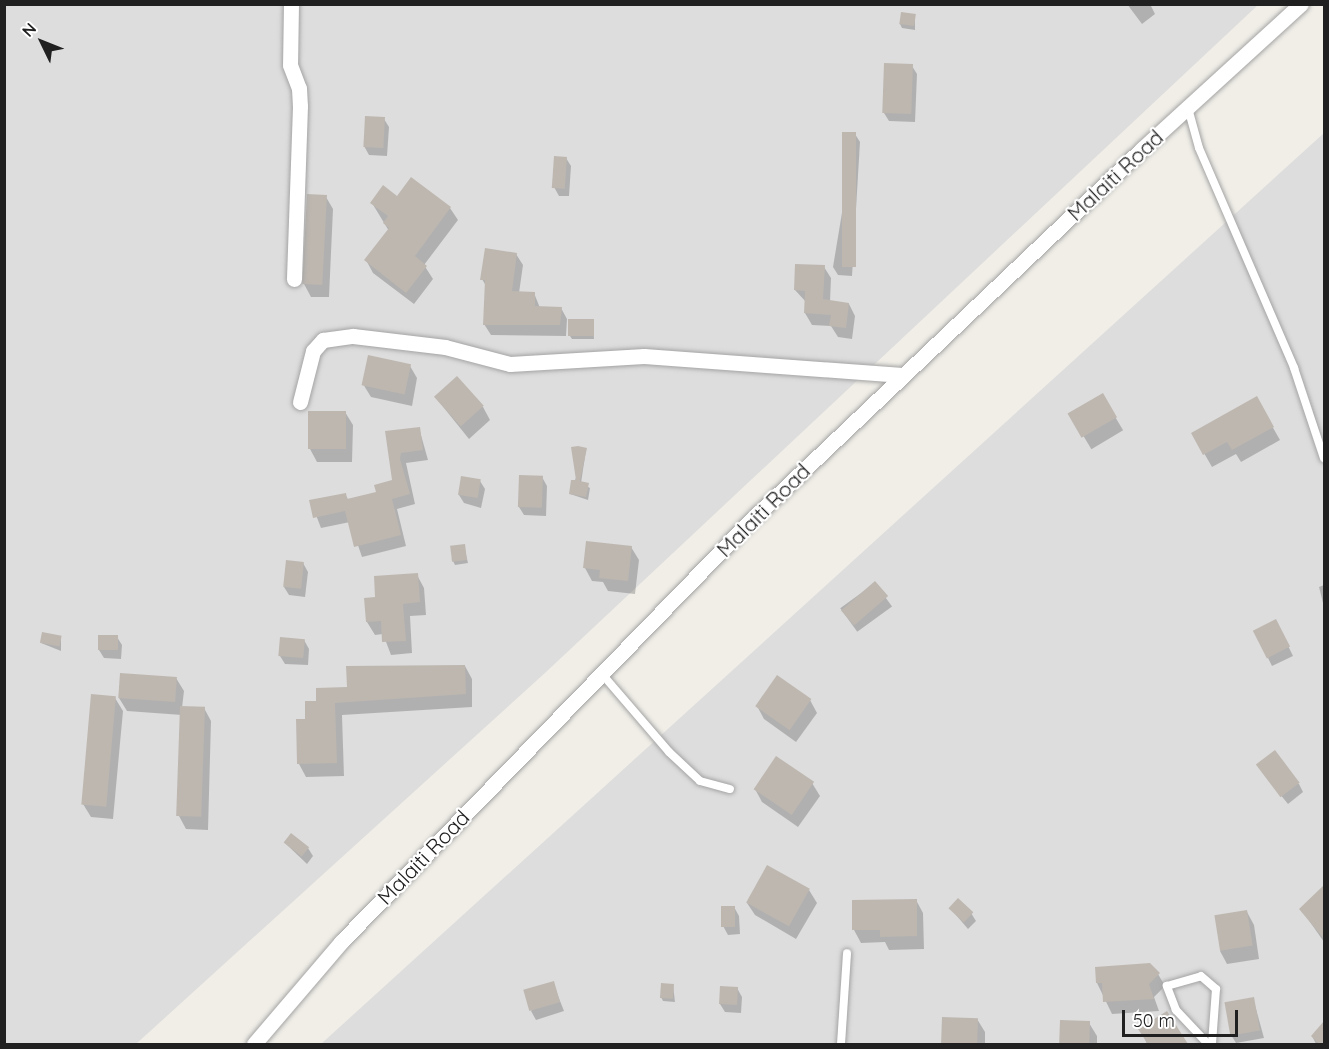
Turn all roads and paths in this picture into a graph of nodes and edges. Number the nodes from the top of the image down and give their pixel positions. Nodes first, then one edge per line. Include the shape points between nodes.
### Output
1 (291, 4) edge
2 (1301, 4) edge
3 (1188, 107) junction
4 (294, 279) dead end
5 (902, 375) junction
6 (300, 402) dead end
7 (1324, 458) edge
8 (602, 674) junction
9 (730, 789) dead end
10 (847, 953) dead end
11 (254, 1044) edge
12 (840, 1044) edge
13 (1210, 1044) edge

1 - 4 street via 290,65 300,106
2 - 3 street, Malaiti Road
3 - 5 street, Malaiti Road
3 - 7 lane via 1199,148 1294,368
5 - 6 street via 644,356 510,364 445,347 352,336 323,340 313,351
5 - 8 street, Malaiti Road via 748,523
8 - 9 lane via 669,752 700,781
8 - 11 street, Malaiti Road via 341,942
10 - 12 lane
13 - 13 lane via 1176,1010 1167,986 1201,976 1216,989

